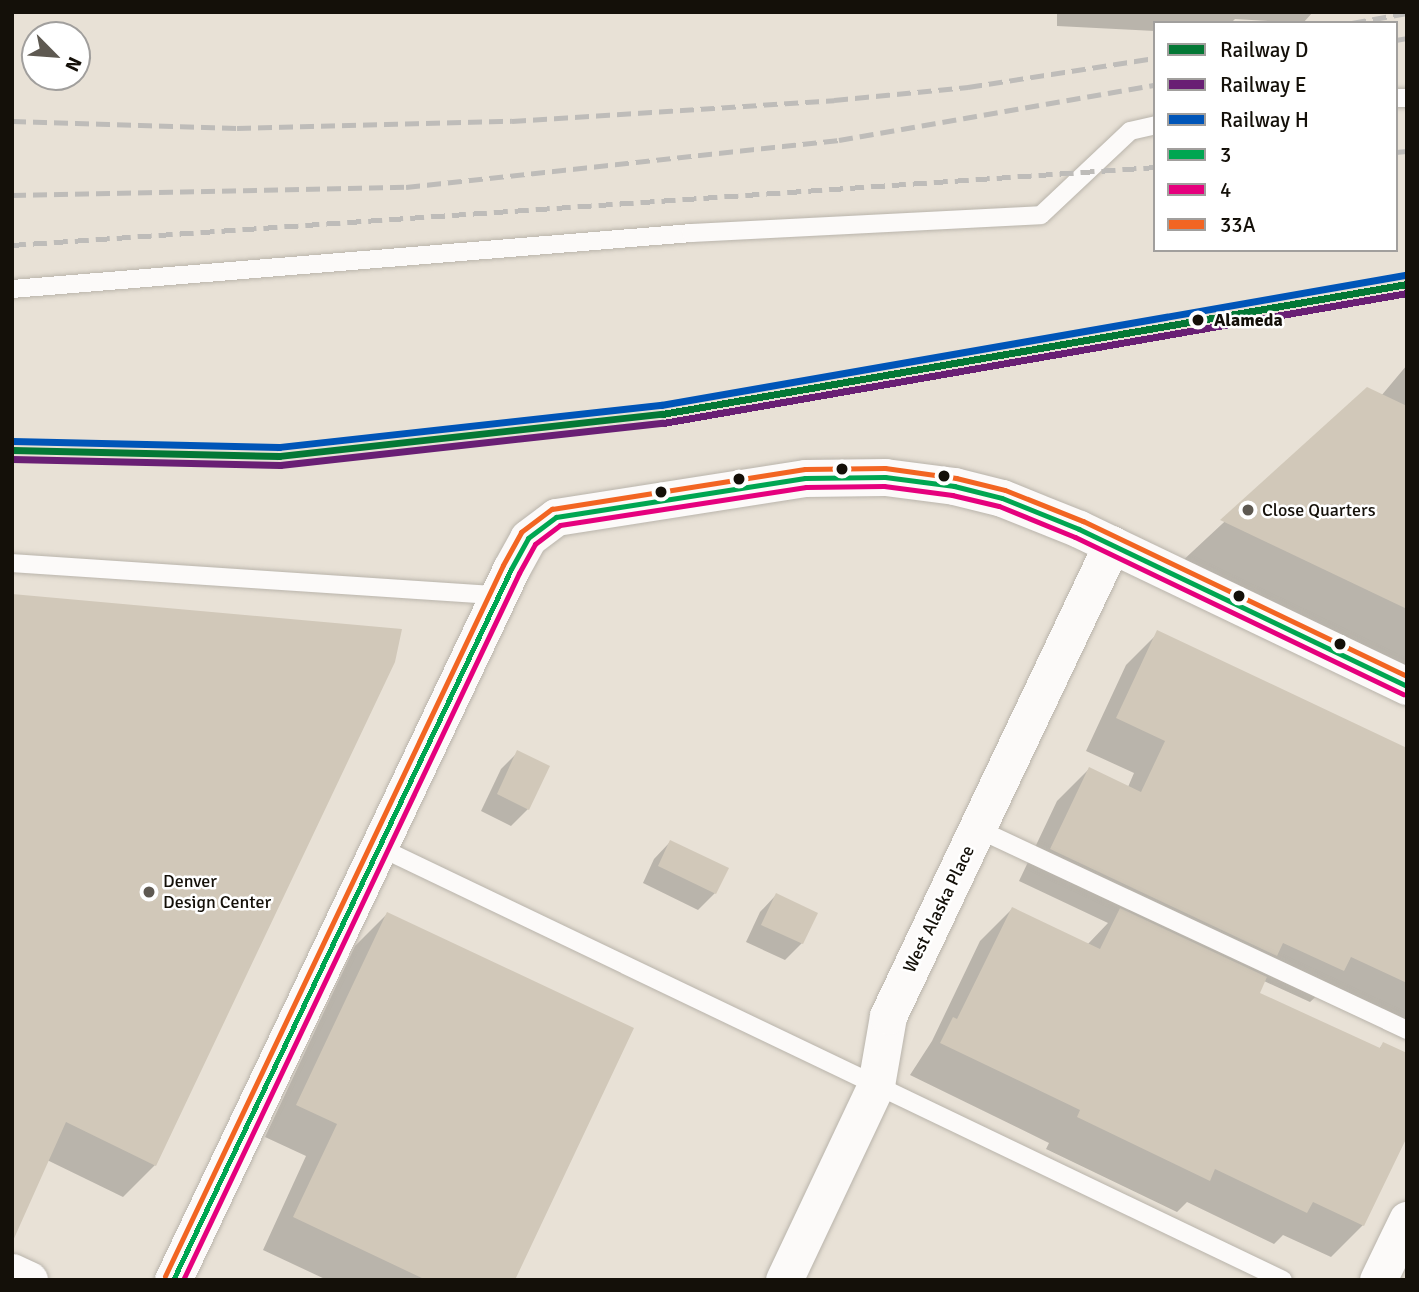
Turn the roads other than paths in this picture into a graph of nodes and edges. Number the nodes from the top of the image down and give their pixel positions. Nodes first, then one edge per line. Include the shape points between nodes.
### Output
1 (1153, 125) edge
2 (12, 289) edge
3 (1112, 544) junction
4 (12, 563) edge
5 (499, 595) junction
6 (1407, 686) edge
7 (978, 829) junction
8 (379, 846) junction
9 (1407, 1030) edge
10 (876, 1085) junction
11 (1407, 1220) edge
12 (12, 1272) edge
13 (29, 1280) edge
14 (173, 1280) edge
15 (784, 1280) edge
16 (1283, 1280) edge
17 (1378, 1280) edge

1 - 2 lane via 1130,131 1041,215 691,233
3 - 5 street via 1002,498 929,482 805,478 568,513 545,523 520,551
3 - 6 street
3 - 7 street, West Alaska Place
4 - 5 lane
5 - 8 street
7 - 9 lane
7 - 10 street, West Alaska Place via 888,1016
8 - 10 lane
8 - 14 street
10 - 15 street, West Alaska Place
10 - 16 lane
11 - 17 street
12 - 13 street

